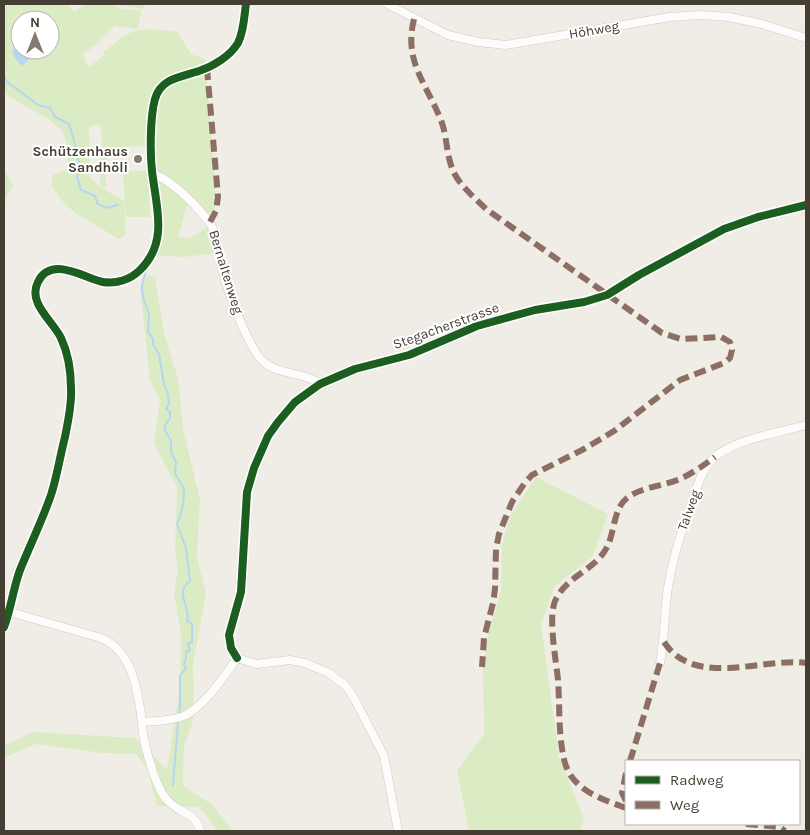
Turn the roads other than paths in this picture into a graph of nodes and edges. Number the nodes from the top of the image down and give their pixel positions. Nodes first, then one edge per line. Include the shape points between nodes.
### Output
1 (246, 4) edge
2 (387, 4) edge
3 (806, 38) edge
4 (152, 172) junction
5 (806, 205) edge
6 (320, 384) junction
7 (806, 425) edge
8 (10, 612) junction
9 (4, 628) edge
10 (237, 658) junction
11 (660, 663) dead end
12 (142, 722) junction
13 (200, 831) edge
14 (398, 831) edge

1 - 4 street via 241,35 232,51 203,70 172,79 159,91 153,112
2 - 3 street, Höhweg via 448,35 506,45 670,17 700,15 746,20
4 - 6 street, Bernaltenweg via 185,195 210,222 231,294 260,358 275,370 310,378
4 - 8 street via 159,228 153,250 140,270 125,280 112,283 56,269 42,276 36,286 38,305 64,349 71,381 71,404 52,493 20,571
5 - 6 street, Stegacherstrasse via 724,229 607,295 477,326 409,354 362,366
6 - 10 street, Stegacherstrasse via 296,402 278,422 254,468 247,492 241,592 229,635
7 - 11 street, Talweg via 728,449 715,457 701,476 680,532 668,588
8 - 9 street
8 - 12 street via 113,644 123,655 133,679
10 - 12 street via 216,686 189,713 174,719
10 - 14 street via 256,664 305,662 328,672 346,686 384,756
12 - 13 street via 144,741 162,793 171,804 195,820

